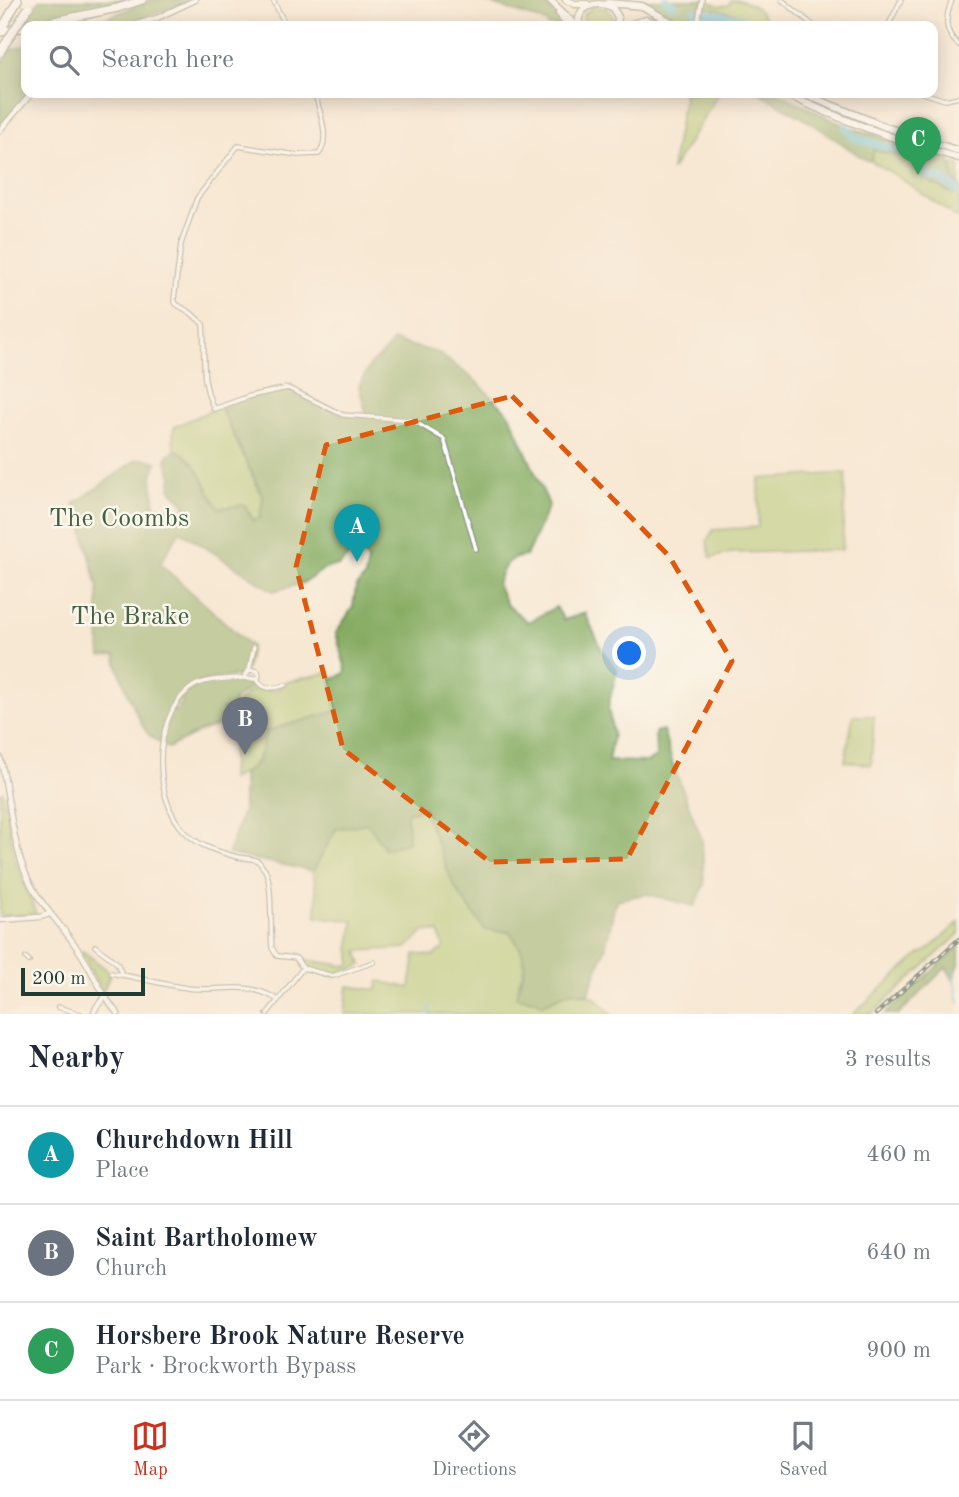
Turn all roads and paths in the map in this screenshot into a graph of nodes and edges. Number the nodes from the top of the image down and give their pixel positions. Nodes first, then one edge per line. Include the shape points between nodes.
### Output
1 (18, 0) edge
2 (33, 0) edge
3 (142, 0) edge
4 (195, 0) edge
5 (273, 0) edge
6 (550, 0) edge
7 (566, 0) edge
8 (702, 0) edge
9 (782, 0) edge
10 (901, 0) edge
11 (952, 0) edge
12 (589, 2) edge
13 (606, 2) edge
14 (621, 2) edge
15 (56, 21) edge
16 (148, 21) edge
17 (284, 21) edge
18 (565, 21) edge
19 (572, 21) edge
20 (578, 21) edge
21 (617, 21) edge
22 (670, 21) edge
23 (696, 21) edge
24 (805, 21) edge
25 (890, 21) edge
26 (21, 28) edge
27 (0, 32) edge
28 (959, 46) edge
29 (0, 52) edge
30 (959, 96) edge
31 (28, 98) edge
32 (316, 98) edge
33 (795, 98) edge
34 (814, 98) edge
35 (938, 98) edge
36 (0, 130) edge
37 (959, 151) edge
38 (959, 158) edge
39 (476, 549) dead end
40 (254, 647) dead end
41 (249, 670) junction
42 (244, 678) junction
43 (257, 679) junction
44 (286, 685) dead end
45 (0, 757) edge
46 (49, 914) junction
47 (0, 920) edge
48 (95, 946) dead end
49 (374, 962) dead end
50 (303, 968) junction
51 (111, 973) dead end
52 (122, 975) junction
53 (105, 997) junction
54 (278, 1000) junction
55 (58, 1007) dead end
56 (82, 1014) edge
57 (93, 1014) edge
58 (118, 1014) edge
59 (267, 1014) edge

1 - 27 highway
2 - 29 highway, bridge
3 - 15 highway
4 - 16 street
5 - 17 street
6 - 18 highway
6 - 19 highway
7 - 12 highway via 575,5
8 - 23 street
9 - 24 street
10 - 25 street
11 - 28 street via 947,28
12 - 13 highway
12 - 20 highway
13 - 14 highway
13 - 21 highway via 616,12
14 - 22 highway via 650,9
26 - 27 highway
30 - 35 street
31 - 36 street
32 - 39 street via 325,138 319,154 238,146 197,198 181,244 175,302 203,324 206,392 214,409 288,388 343,415 412,420 444,439
33 - 38 highway via 895,139
34 - 37 highway
40 - 41 street
41 - 42 street
41 - 43 street via 258,671
42 - 43 street
42 - 50 street via 219,679 187,691 172,713 163,739 160,782 184,831 204,846 263,867 272,948 277,956 296,958
43 - 44 street via 269,689
45 - 46 street via 22,866
46 - 47 street
46 - 53 street via 81,953
48 - 52 street via 119,965
49 - 50 street via 333,976
50 - 54 street
51 - 52 street
52 - 54 street via 189,988 245,987
53 - 57 street
53 - 58 street
54 - 59 street
55 - 56 street

